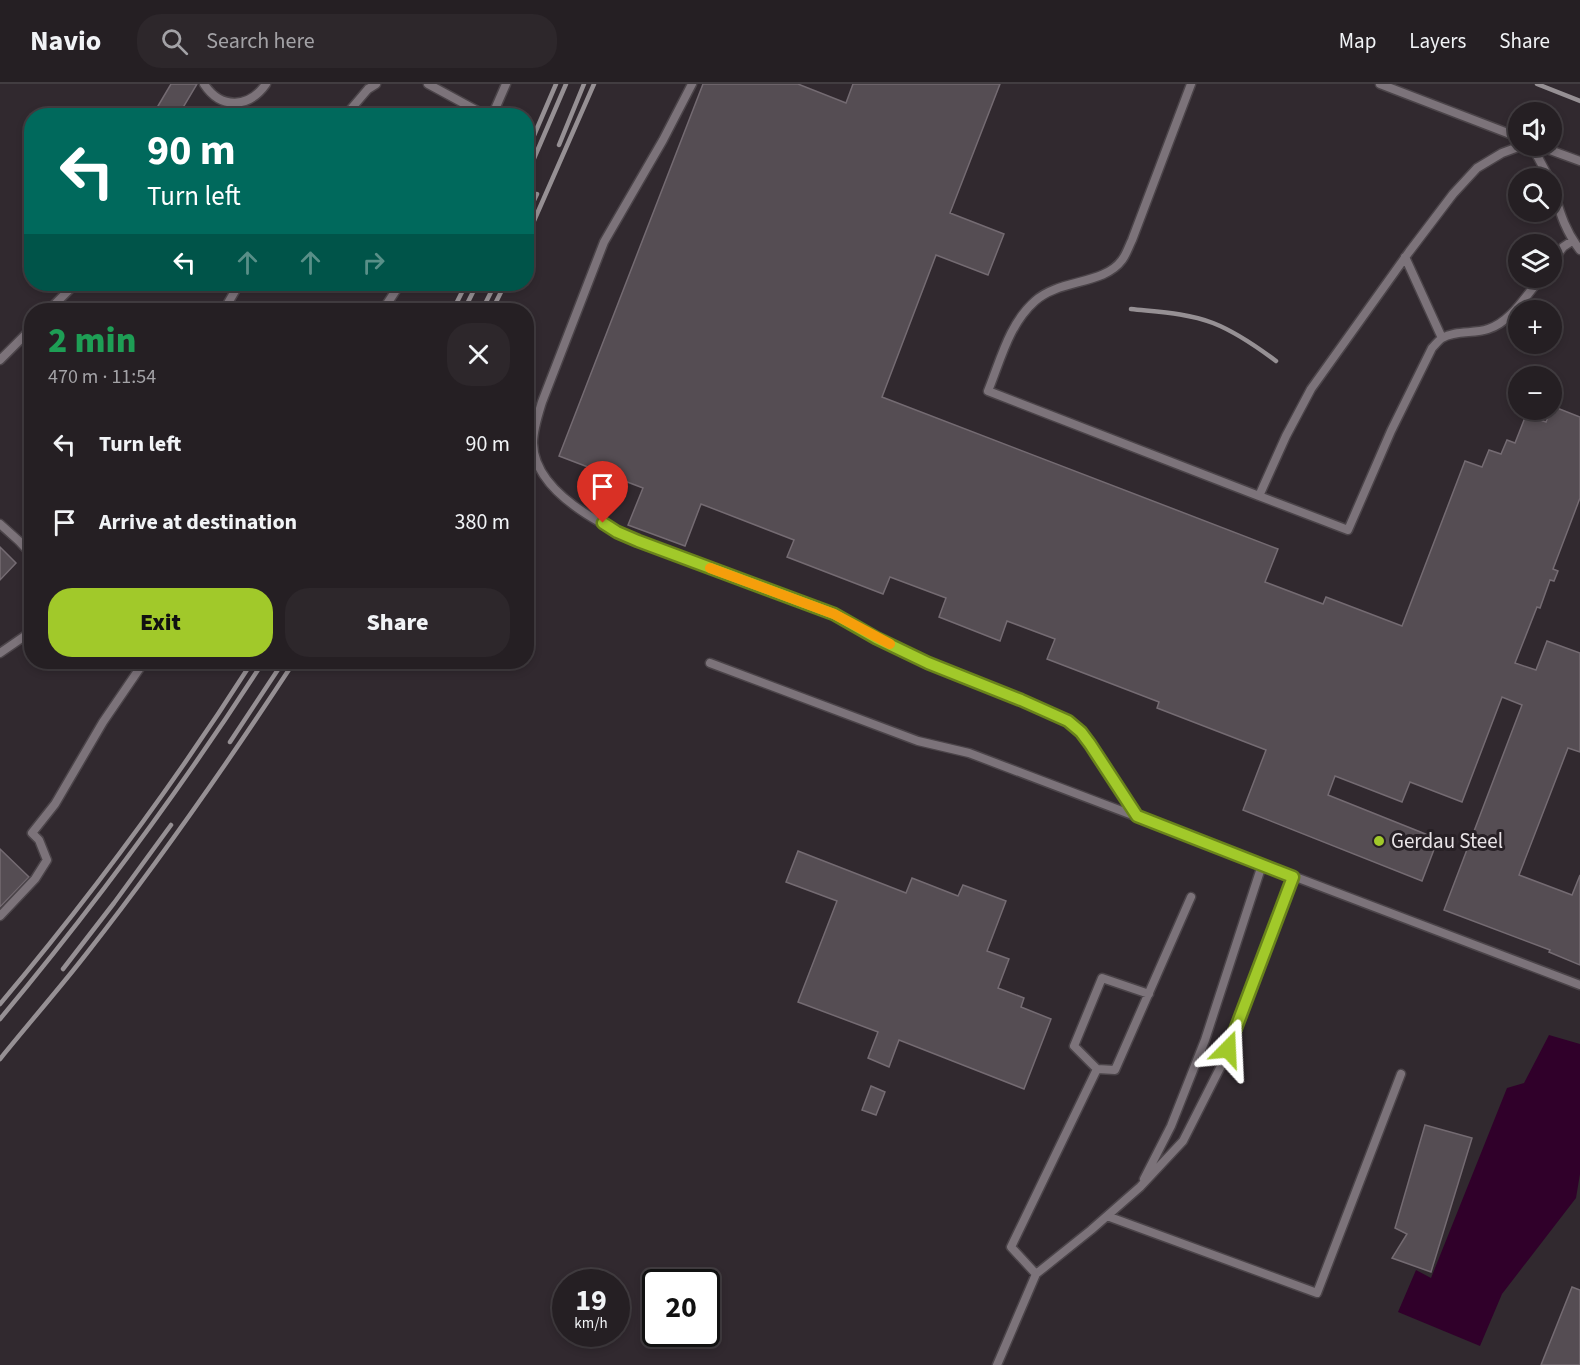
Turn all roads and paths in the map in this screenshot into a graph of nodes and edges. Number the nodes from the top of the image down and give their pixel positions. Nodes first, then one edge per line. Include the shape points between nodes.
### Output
1 (204, 84) edge
2 (266, 84) edge
3 (376, 84) edge
4 (428, 84) edge
5 (506, 84) edge
6 (692, 84) edge
7 (1191, 84) edge
8 (1380, 84) edge
9 (232, 103) junction
10 (230, 108) edge
11 (352, 108) edge
12 (472, 108) edge
13 (496, 108) edge
14 (1508, 133) edge
15 (1508, 151) edge
16 (1562, 154) edge
17 (1580, 161) edge
18 (1562, 219) edge
19 (1572, 241) junction
20 (1562, 248) edge
21 (1580, 250) edge
22 (1405, 257) junction
23 (1533, 288) edge
24 (68, 291) edge
25 (56, 303) edge
26 (24, 336) edge
27 (1442, 338) junction
28 (0, 360) edge
29 (534, 436) edge
30 (534, 449) edge
31 (1259, 496) junction
32 (0, 524) edge
33 (24, 541) edge
34 (24, 636) edge
35 (0, 653) edge
36 (710, 663) dead end
37 (139, 669) edge
38 (1137, 816) junction
39 (1262, 866) junction
40 (1293, 877) junction
41 (1191, 897) dead end
42 (0, 916) edge
43 (1580, 985) edge
44 (1149, 994) junction
45 (1097, 1069) junction
46 (1401, 1074) dead end
47 (1140, 1187) junction
48 (1107, 1216) junction
49 (1036, 1274) junction
50 (997, 1365) edge

1 - 9 lane via 217,98
2 - 9 lane via 249,100
3 - 11 lane
4 - 12 lane
5 - 13 lane
6 - 29 lane via 604,242 542,402
7 - 31 lane via 1122,260 1104,275 1047,292 1036,300 1012,329 988,390
8 - 14 lane
9 - 10 lane
15 - 22 lane via 1477,168
16 - 17 lane
18 - 19 lane
19 - 20 lane
19 - 21 lane
22 - 27 lane
22 - 31 lane via 1311,389
23 - 27 lane via 1504,321 1488,329
24 - 25 lane
26 - 28 lane
27 - 31 lane via 1432,348 1391,431 1348,530
30 - 38 lane via 543,477 554,490 617,532 834,614 928,663 1068,721 1090,744
32 - 33 lane
34 - 35 lane
36 - 38 lane via 918,741 969,753
37 - 42 lane via 55,804 32,833 47,860 35,879
38 - 39 lane
39 - 40 lane
39 - 47 lane via 1205,1040 1171,1126
40 - 43 lane
40 - 47 lane via 1221,1068 1183,1141
41 - 44 lane
44 - 45 lane via 1115,1070
44 - 45 lane via 1102,978 1074,1046
45 - 49 lane via 1011,1247
46 - 48 lane via 1317,1293
47 - 48 lane
48 - 49 lane
49 - 50 lane

